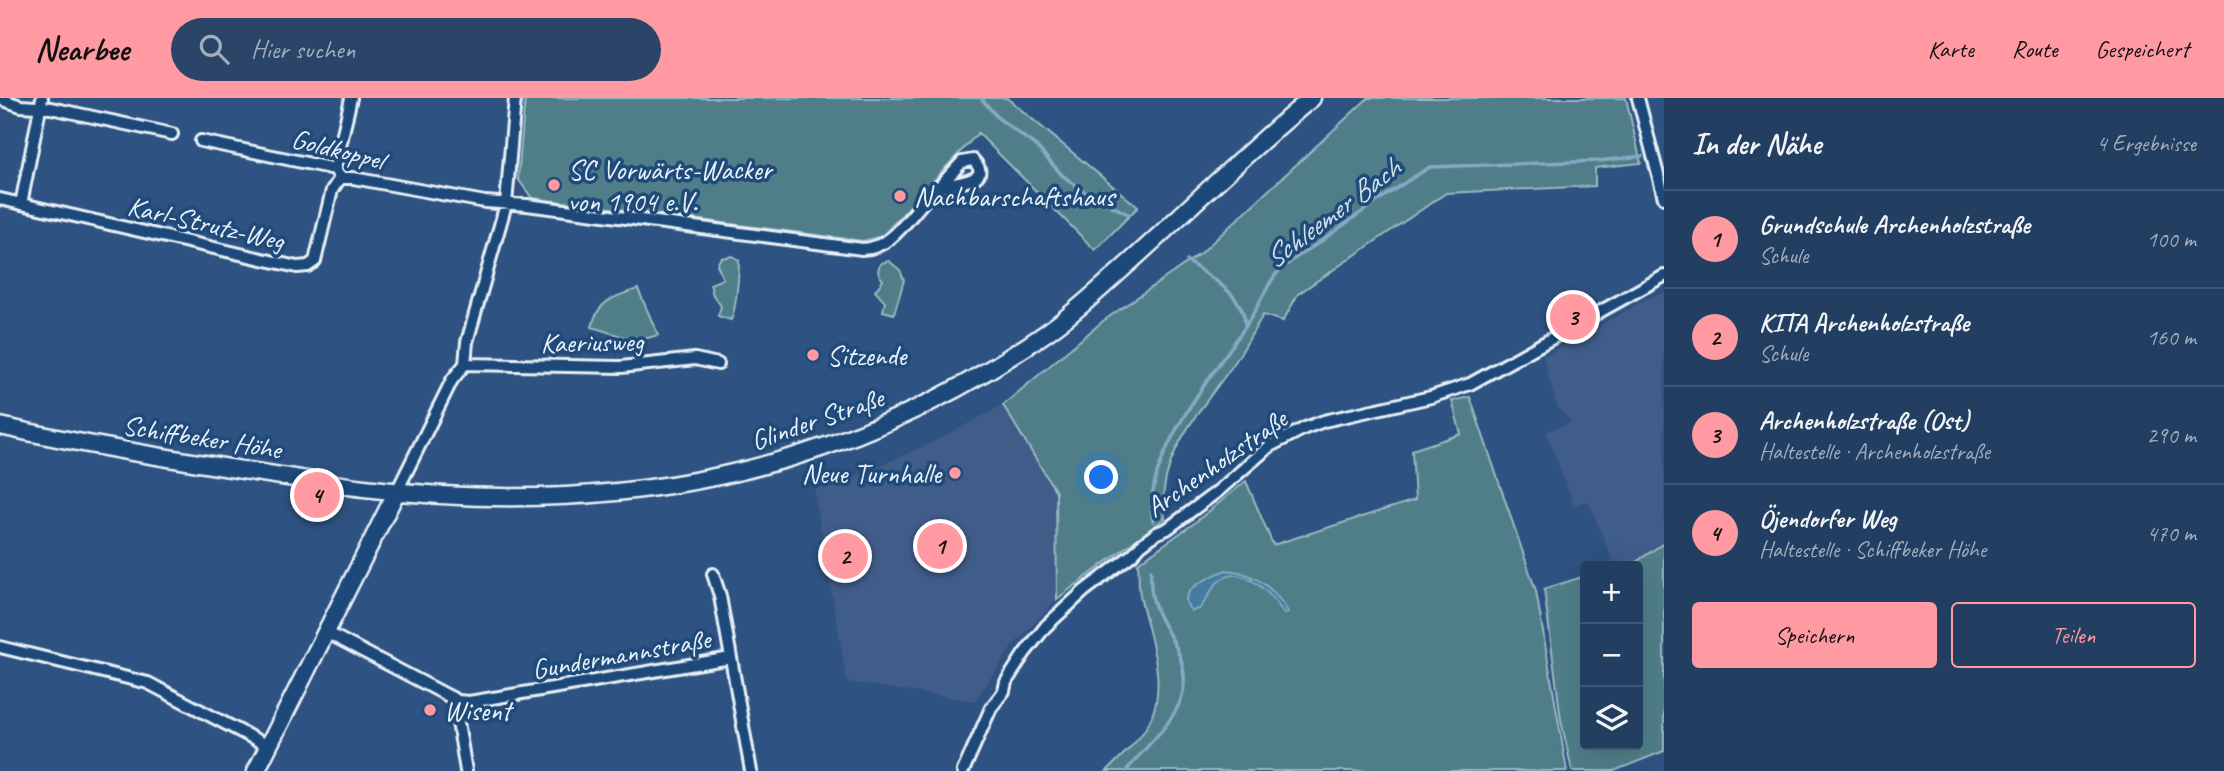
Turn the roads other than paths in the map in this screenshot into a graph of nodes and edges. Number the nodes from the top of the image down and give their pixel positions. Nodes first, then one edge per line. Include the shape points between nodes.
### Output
1 (351, 98) edge
2 (515, 98) edge
3 (1312, 98) edge
4 (1638, 98) edge
5 (0, 99) edge
6 (41, 103) edge
7 (172, 134) dead end
8 (201, 141) dead end
9 (338, 174) junction
10 (939, 187) dead end
11 (1664, 198) edge
12 (0, 199) edge
13 (21, 204) junction
14 (506, 204) junction
15 (1664, 276) edge
16 (465, 364) junction
17 (718, 364) dead end
18 (0, 426) edge
19 (397, 491) junction
20 (713, 574) dead end
21 (326, 632) junction
22 (0, 647) edge
23 (731, 659) junction
24 (458, 701) junction
25 (268, 746) junction
26 (256, 771) edge
27 (466, 771) edge
28 (751, 771) edge
29 (963, 771) edge

1 - 9 street
2 - 14 street
3 - 19 main road, Glinder Straße via 1051,330 944,397 877,428 772,464 660,487 543,497
4 - 11 street
5 - 6 street via 21,106
6 - 7 street
6 - 13 street
8 - 9 street, Goldkoppel
9 - 13 street, Karl-Strutz-Weg via 316,261 308,266
9 - 14 street, Goldkoppel
10 - 14 street, Goldkoppel via 887,241 870,249
12 - 13 street, Karl-Strutz-Weg
14 - 16 street via 467,342
15 - 29 street, Archenholzstraße via 1470,384 1324,421 1270,446 1218,491 1141,545 1046,626 991,708
16 - 17 street, Kaeriusweg via 621,367 695,359
16 - 19 street via 452,380
18 - 19 main road, Schiffbeker Höhe via 105,448
19 - 21 main road
20 - 23 street
21 - 24 street
21 - 25 main road
22 - 25 street via 148,683
23 - 24 street, Gundermannstraße
23 - 28 street
24 - 27 street
25 - 26 main road

